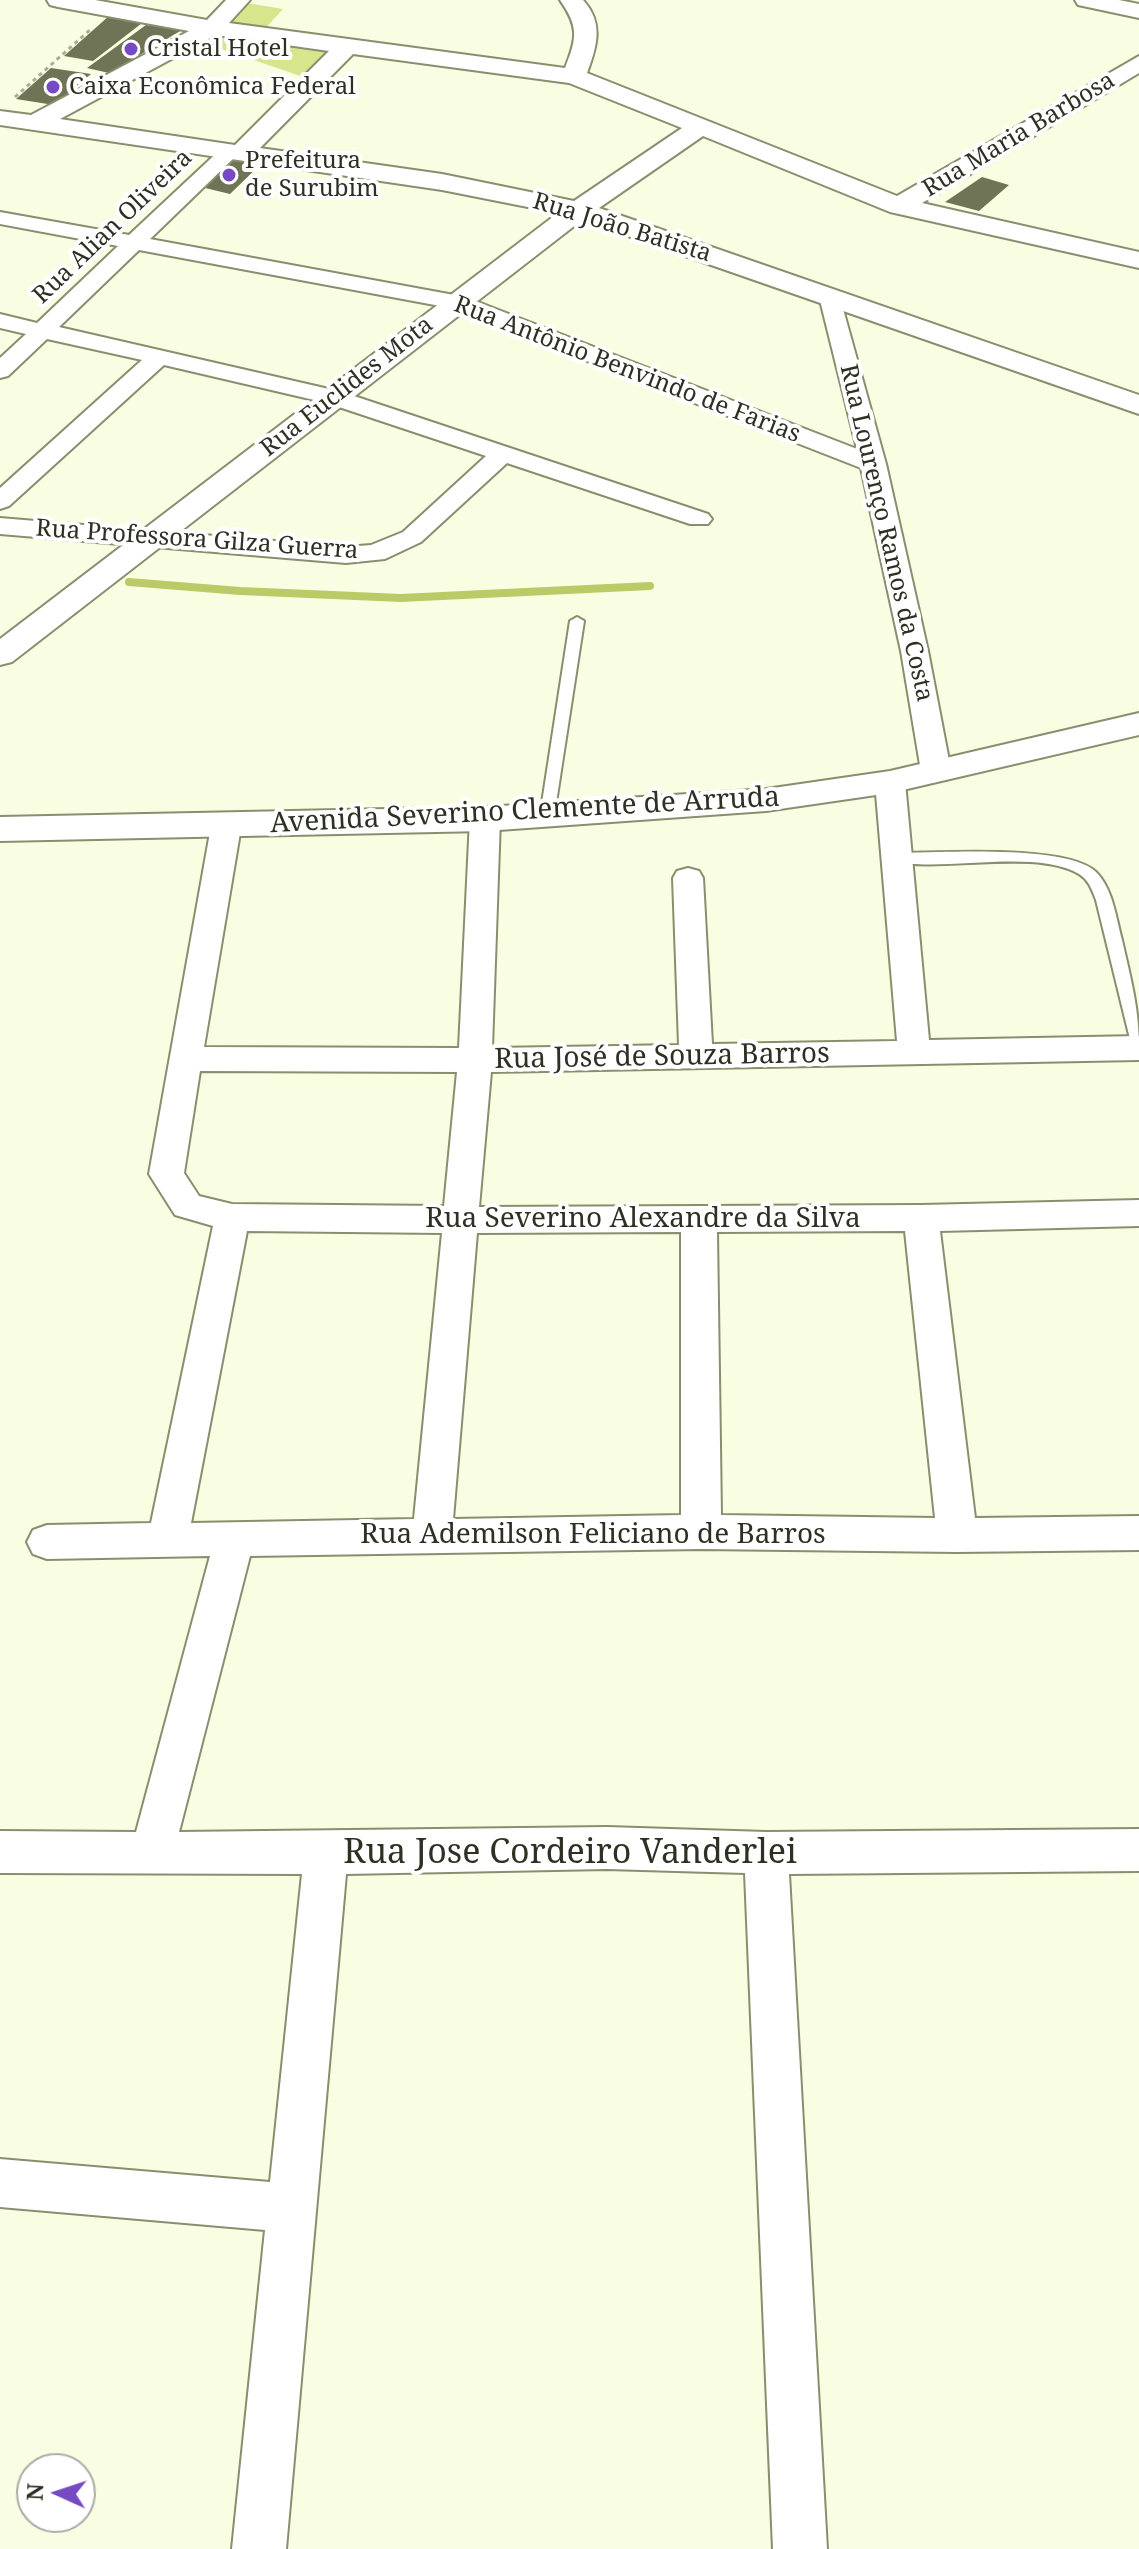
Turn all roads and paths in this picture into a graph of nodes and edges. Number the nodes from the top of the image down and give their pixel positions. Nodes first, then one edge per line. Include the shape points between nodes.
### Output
1 (239, 0) edge
2 (571, 0) edge
3 (1086, 0) edge
4 (73, 1) edge
5 (113, 10) junction
6 (1139, 11) edge
7 (212, 28) junction
8 (348, 45) junction
9 (1139, 63) edge
10 (574, 76) junction
11 (6, 109) edge
12 (38, 121) junction
13 (700, 127) junction
14 (234, 154) junction
15 (899, 206) junction
16 (579, 210) junction
17 (0, 218) edge
18 (131, 243) junction
19 (1139, 260) edge
20 (830, 296) junction
21 (457, 302) junction
22 (0, 321) edge
23 (44, 330) junction
24 (159, 357) junction
25 (0, 371) edge
26 (334, 397) junction
27 (1139, 405) edge
28 (503, 454) junction
29 (874, 464) junction
30 (0, 501) edge
31 (699, 519) dead end
32 (0, 526) edge
33 (150, 539) junction
34 (577, 621) dead end
35 (0, 655) edge
36 (1139, 724) edge
37 (936, 771) junction
38 (890, 782) junction
39 (547, 816) junction
40 (485, 819) junction
41 (226, 827) junction
42 (0, 829) edge
43 (897, 858) junction
44 (688, 878) dead end
45 (1139, 1046) edge
46 (914, 1052) junction
47 (696, 1056) junction
48 (186, 1059) junction
49 (475, 1060) junction
50 (1139, 1213) edge
51 (232, 1217) junction
52 (921, 1218) junction
53 (463, 1220) junction
54 (699, 1220) junction
55 (701, 1532) junction
56 (1139, 1533) edge
57 (957, 1535) junction
58 (432, 1536) junction
59 (235, 1538) junction
60 (168, 1539) junction
61 (47, 1542) dead end
62 (1139, 1850) edge
63 (0, 1852) edge
64 (152, 1853) junction
65 (326, 1853) junction
66 (766, 1853) junction
67 (0, 2183) edge
68 (290, 2208) junction
69 (259, 2549) edge
70 (800, 2549) edge

1 - 7 main road
2 - 10 main road via 586,21 588,39
3 - 6 main road
4 - 5 main road
5 - 7 main road
5 - 11 path
7 - 8 main road
7 - 12 main road
8 - 10 main road
8 - 14 main road
9 - 15 main road, Rua Maria Barbosa
10 - 13 main road
11 - 12 main road, Rua João Batista
12 - 14 main road, Rua João Batista
13 - 15 main road
13 - 16 main road, Rua Euclides Mota
14 - 16 main road, Rua João Batista via 442,182
14 - 18 street, Rua Alian Oliveira
15 - 19 main road
16 - 20 main road, Rua João Batista
16 - 21 main road, Rua Euclides Mota
17 - 18 street, Rua Antônio Benvindo de Farias
18 - 21 street, Rua Antônio Benvindo de Farias
18 - 23 street, Rua Alian Oliveira
20 - 27 main road, Rua João Batista
20 - 29 street, Rua Lourenço Ramos da Costa
21 - 26 main road, Rua Euclides Mota
21 - 29 street, Rua Antônio Benvindo de Farias
22 - 23 street
23 - 24 street
23 - 25 street, Rua Alian Oliveira
24 - 26 street
24 - 30 street
26 - 28 street
26 - 33 main road, Rua Euclides Mota
28 - 31 street
28 - 33 street, Rua Professora Gilza Guerra via 412,537 376,553
29 - 37 street, Rua Lourenço Ramos da Costa
32 - 33 street, Rua Professora Gilza Guerra
33 - 35 main road, Rua Euclides Mota
34 - 39 lane
36 - 37 main road, Avenida Severino Clemente de Arruda
37 - 38 main road, Avenida Severino Clemente de Arruda
38 - 39 main road, Avenida Severino Clemente de Arruda via 766,800
38 - 43 street
39 - 40 main road, Avenida Severino Clemente de Arruda
40 - 41 main road, Avenida Severino Clemente de Arruda
40 - 49 street
41 - 42 main road, Avenida Severino Clemente de Arruda
41 - 48 street
43 - 45 lane via 1056,861 1096,880
43 - 46 street
44 - 47 street
45 - 46 street, Rua José de Souza Barros
46 - 47 street, Rua José de Souza Barros
47 - 49 street, Rua José de Souza Barros
48 - 49 street, Rua José de Souza Barros
48 - 51 street, Rua Severino Alexandre da Silva via 166,1174 187,1206
49 - 53 street
50 - 52 street, Rua Severino Alexandre da Silva
51 - 53 street, Rua Severino Alexandre da Silva
51 - 60 street
52 - 54 street, Rua Severino Alexandre da Silva
52 - 57 street
53 - 54 street, Rua Severino Alexandre da Silva
53 - 58 street
54 - 55 street
55 - 57 street, Rua Ademilson Feliciano de Barros
55 - 58 street, Rua Ademilson Feliciano de Barros
56 - 57 street, Rua Ademilson Feliciano de Barros
58 - 59 street, Rua Ademilson Feliciano de Barros
59 - 60 street, Rua Ademilson Feliciano de Barros
59 - 64 street
60 - 61 street, Rua Ademilson Feliciano de Barros
62 - 66 street, Rua Jose Cordeiro Vanderlei
63 - 64 street, Rua Jose Cordeiro Vanderlei
64 - 65 street, Rua Jose Cordeiro Vanderlei
65 - 66 street, Rua Jose Cordeiro Vanderlei via 607,1848
65 - 68 street
66 - 70 street
67 - 68 street
68 - 69 street

